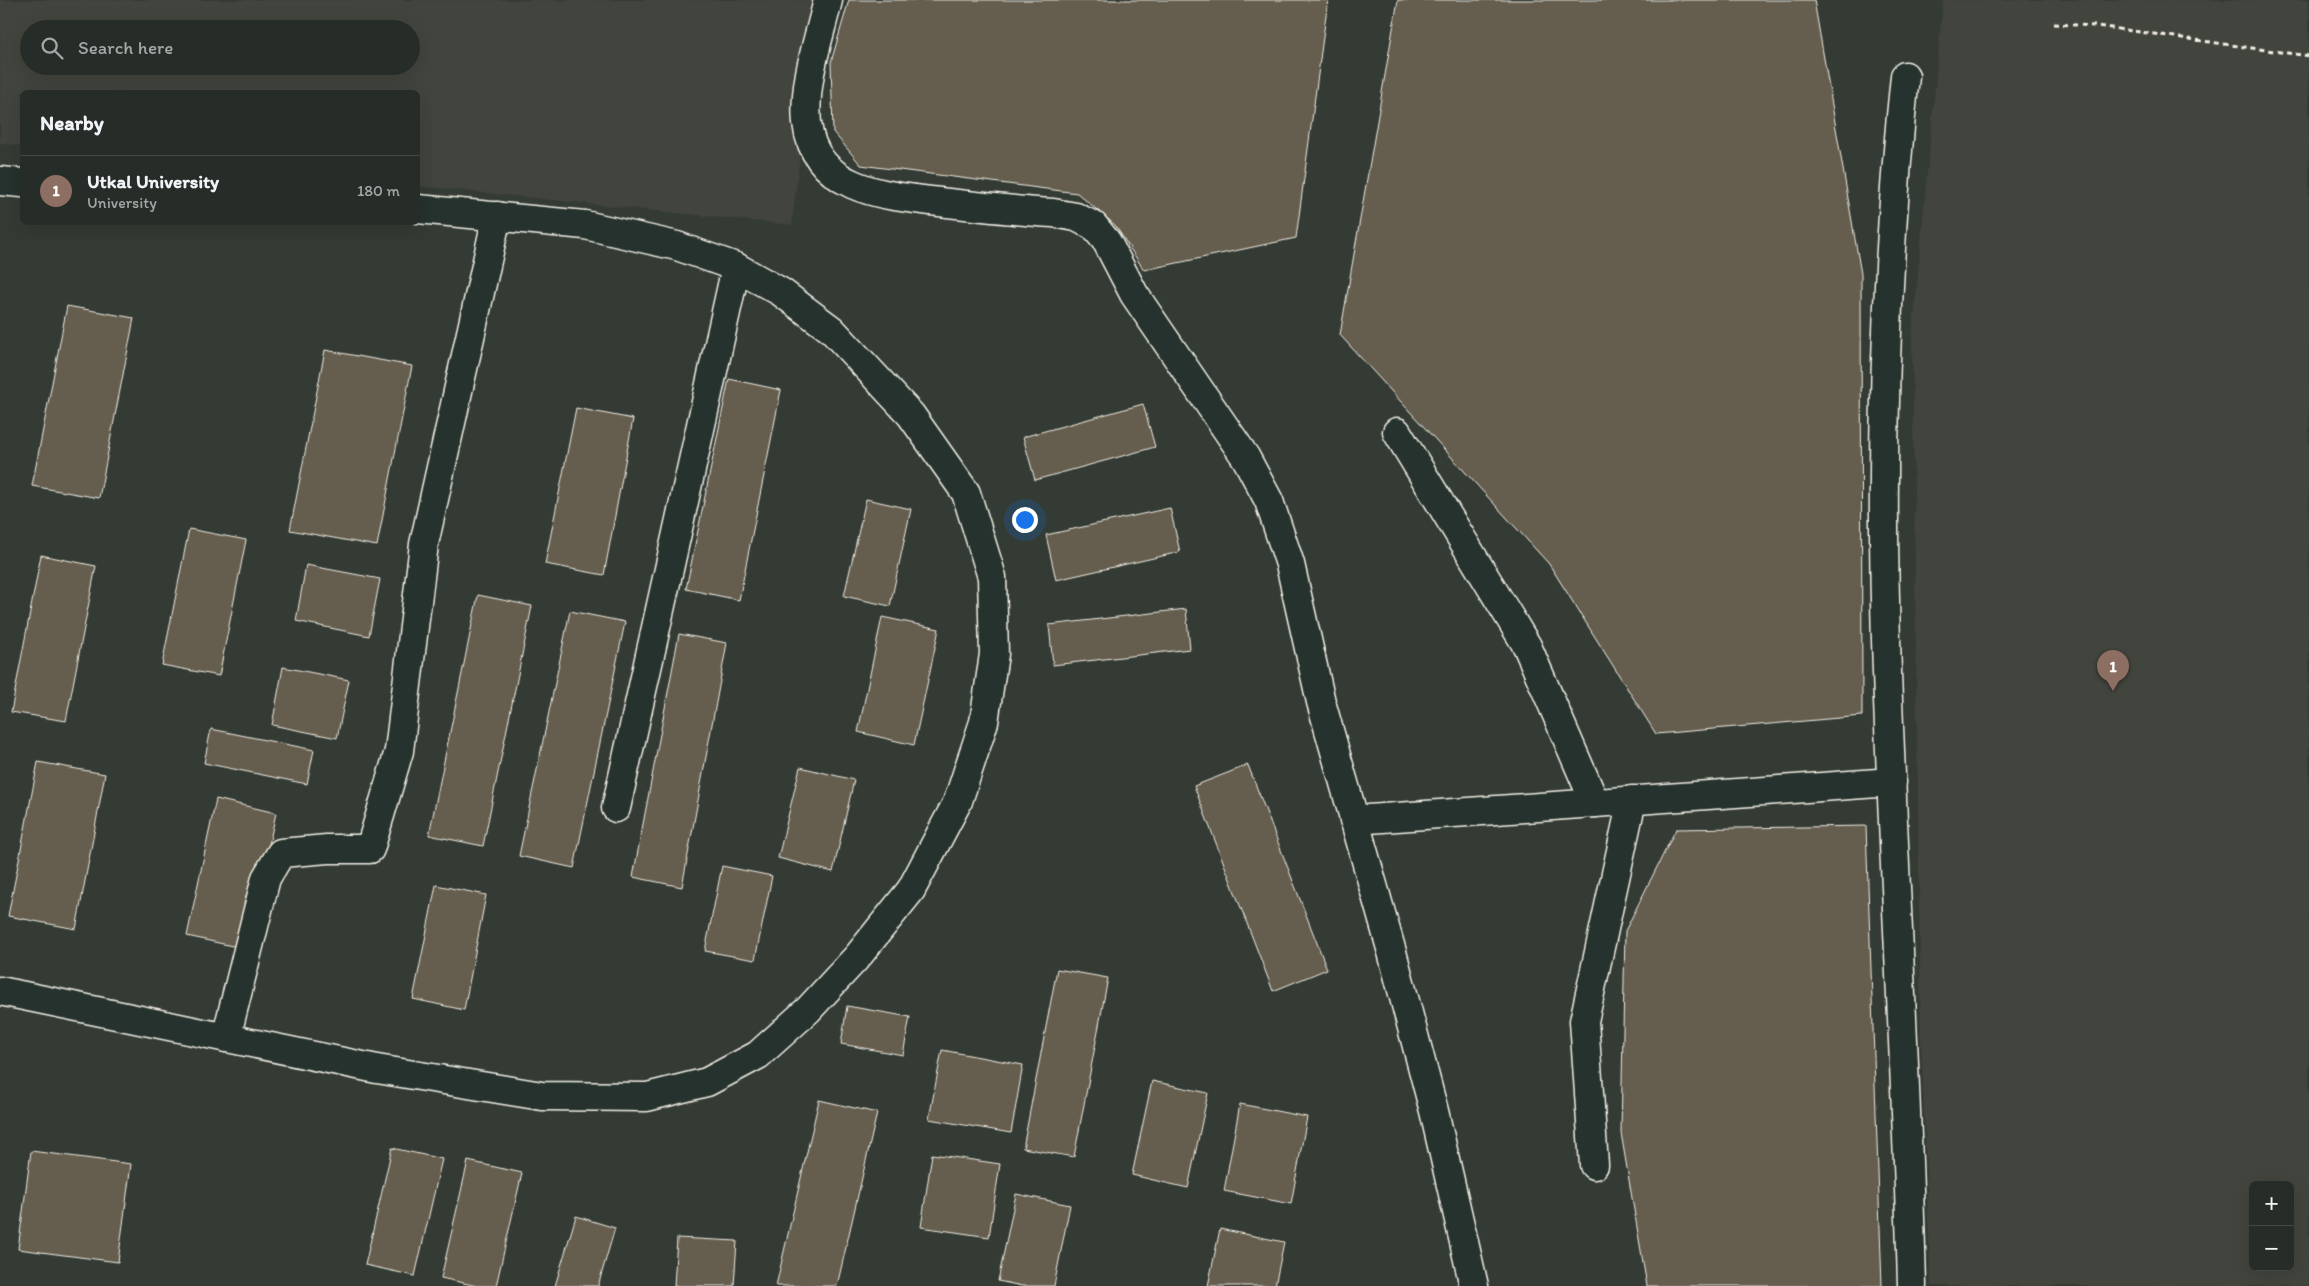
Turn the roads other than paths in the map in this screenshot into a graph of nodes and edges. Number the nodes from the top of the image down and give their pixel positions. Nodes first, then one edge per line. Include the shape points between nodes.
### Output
1 (828, 0) edge
2 (1905, 76) dead end
3 (0, 182) edge
4 (20, 183) edge
5 (420, 209) edge
6 (497, 216) junction
7 (736, 267) junction
8 (1397, 432) dead end
9 (1892, 782) junction
10 (1632, 800) junction
11 (1595, 803) junction
12 (616, 808) dead end
13 (1354, 820) junction
14 (0, 991) edge
15 (226, 1038) junction
16 (1594, 1165) dead end
17 (1474, 1286) edge
18 (1912, 1286) edge

1 - 13 street via 807,92 807,123 814,151 824,165 846,182 881,195 1076,217 1094,226 1107,242 1134,294 1246,458 1269,501 1290,564 1321,702
2 - 9 street via 1885,379 1887,669
3 - 4 street
5 - 6 street
6 - 7 street via 585,226 678,246
6 - 15 street via 424,544 399,751 370,849 327,848 281,853 266,878
7 - 12 street
7 - 15 street via 780,292 832,330 911,415 966,494 992,577 994,654 984,722 958,801 911,890 858,956 808,1010 758,1055 707,1082 647,1096 542,1096
8 - 11 street via 1527,646
9 - 10 street
9 - 18 street
10 - 11 street
10 - 16 street via 1584,1021
11 - 13 street
13 - 17 street via 1436,1120
14 - 15 street

